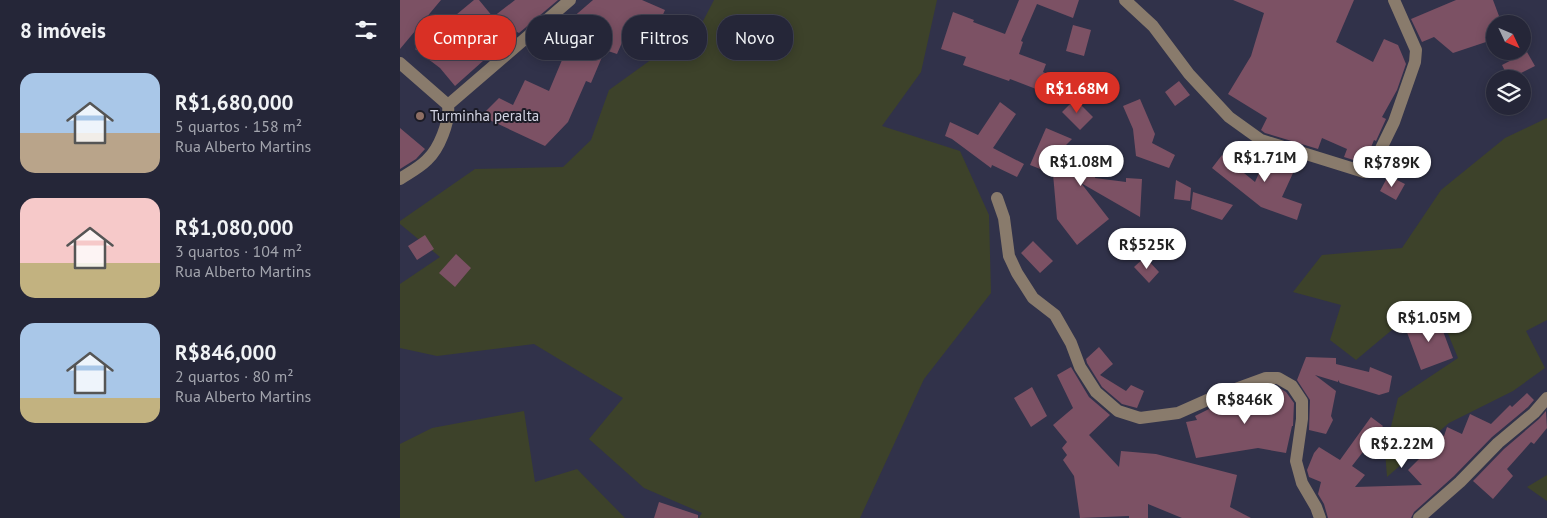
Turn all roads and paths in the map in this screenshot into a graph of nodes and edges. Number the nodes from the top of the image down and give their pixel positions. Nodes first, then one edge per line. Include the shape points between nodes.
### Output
1 (570, 0) edge
2 (1124, 0) edge
3 (1394, 0) edge
4 (400, 63) edge
5 (448, 105) junction
6 (400, 179) edge
7 (997, 198) dead end
8 (1547, 398) edge
9 (1320, 518) edge
10 (1419, 518) edge

1 - 5 street
2 - 3 street via 1153,26 1189,74 1229,116 1262,140 1364,172 1372,167 1394,122 1415,62 1416,50
4 - 5 street
5 - 6 street via 449,115 441,139 428,160
7 - 9 street via 1004,218 1009,256 1017,273 1033,298 1055,315 1096,392 1118,411 1140,418 1154,418 1178,413 1266,378 1278,378 1292,386 1302,401 1296,461 1302,482
8 - 10 street

